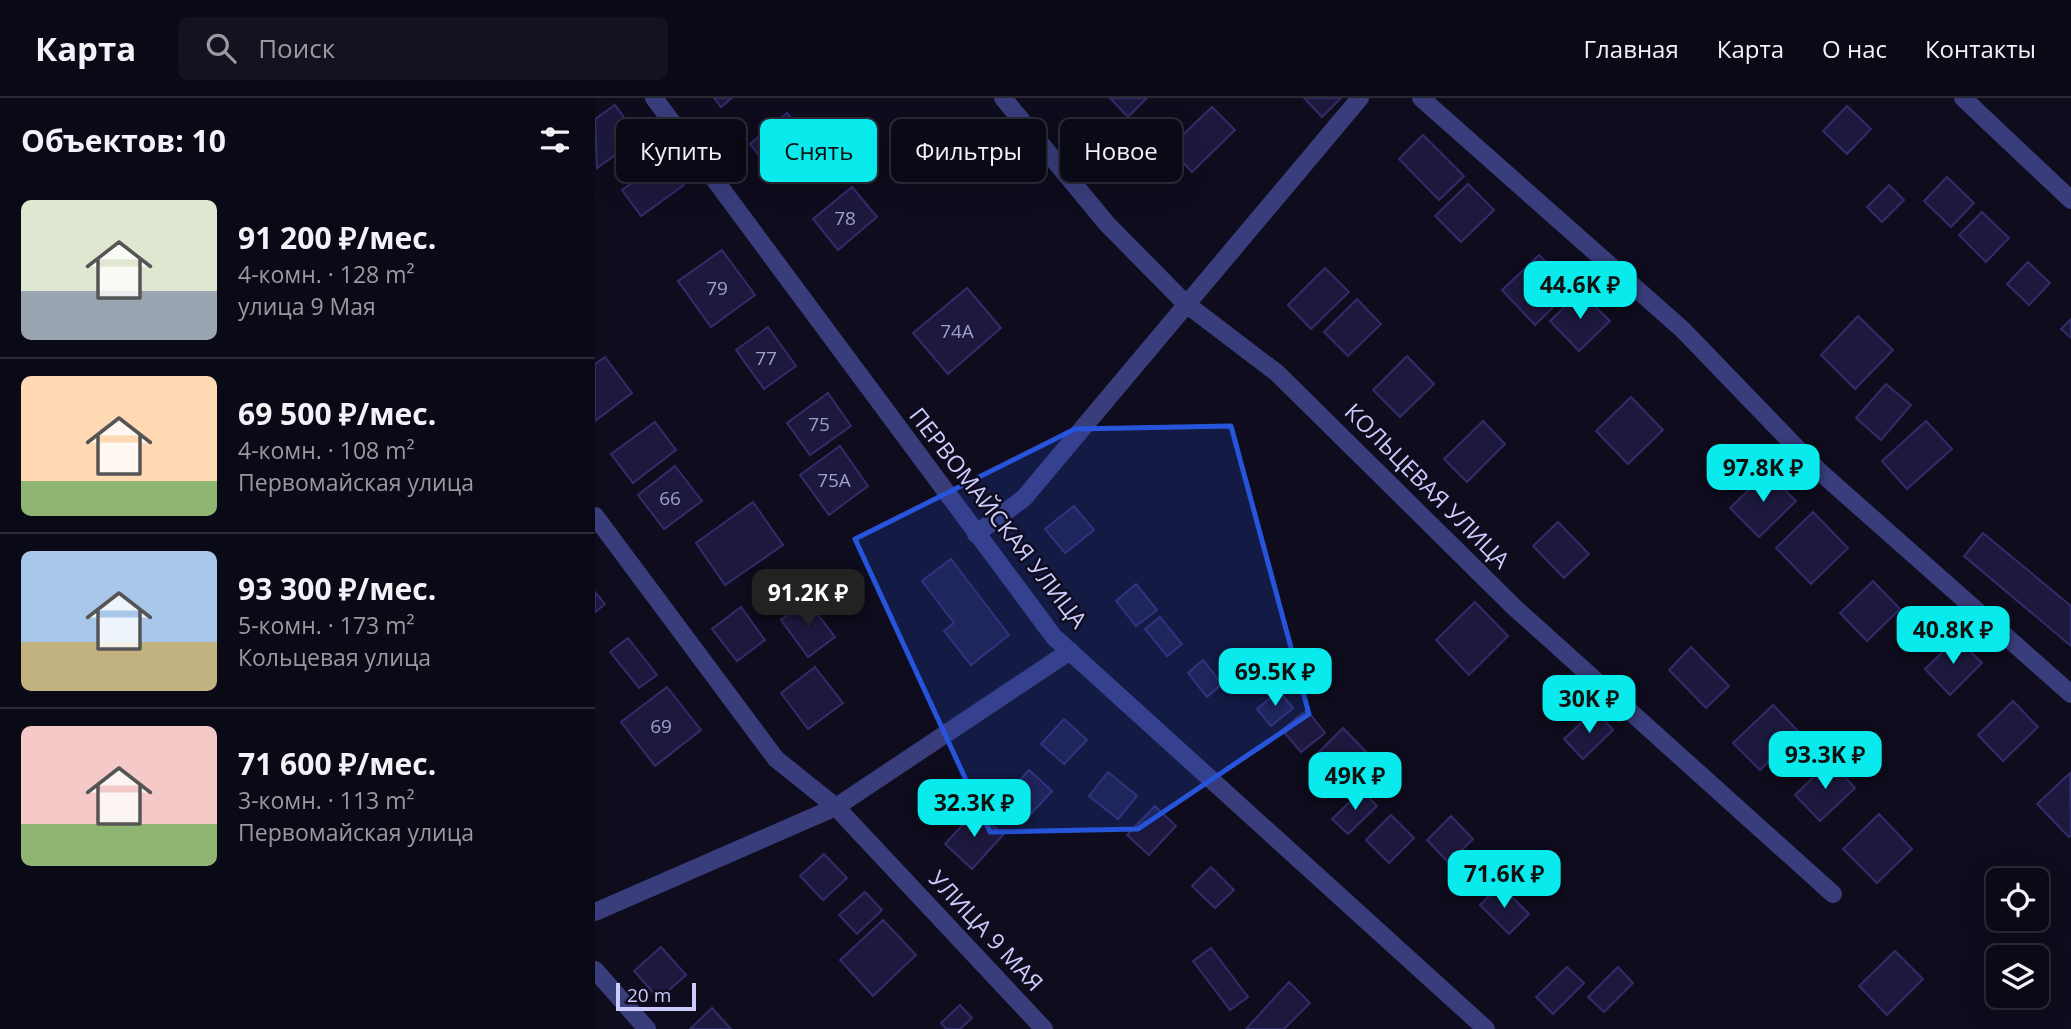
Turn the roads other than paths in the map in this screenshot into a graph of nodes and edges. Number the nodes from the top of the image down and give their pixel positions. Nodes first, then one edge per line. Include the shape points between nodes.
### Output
1 (654, 98) edge
2 (1003, 98) edge
3 (1360, 98) edge
4 (1421, 98) edge
5 (1963, 98) edge
6 (2071, 200) edge
7 (1185, 303) junction
8 (595, 516) edge
9 (976, 534) junction
10 (1070, 651) junction
11 (2071, 694) edge
12 (836, 807) junction
13 (1833, 894) dead end
14 (595, 912) edge
15 (595, 970) edge
16 (647, 1029) edge
17 (1044, 1029) edge
18 (1486, 1029) edge

1 - 9 street, ПЕРВОМАЙСКАЯ УЛИЦА
2 - 7 street, КОЛЬЦЕВАЯ УЛИЦА via 1107,224
3 - 7 street
4 - 11 street via 1683,330 1819,471
5 - 6 street
7 - 9 street via 1024,498
7 - 13 street, КОЛЬЦЕВАЯ УЛИЦА via 1277,373 1514,607
8 - 12 street, УЛИЦА 9 МАЯ via 776,758
9 - 10 street, ПЕРВОМАЙСКАЯ УЛИЦА via 1054,637
10 - 12 street
10 - 18 street, ПЕРВОМАЙСКАЯ УЛИЦА
12 - 14 street
12 - 17 street, УЛИЦА 9 МАЯ
15 - 16 street

